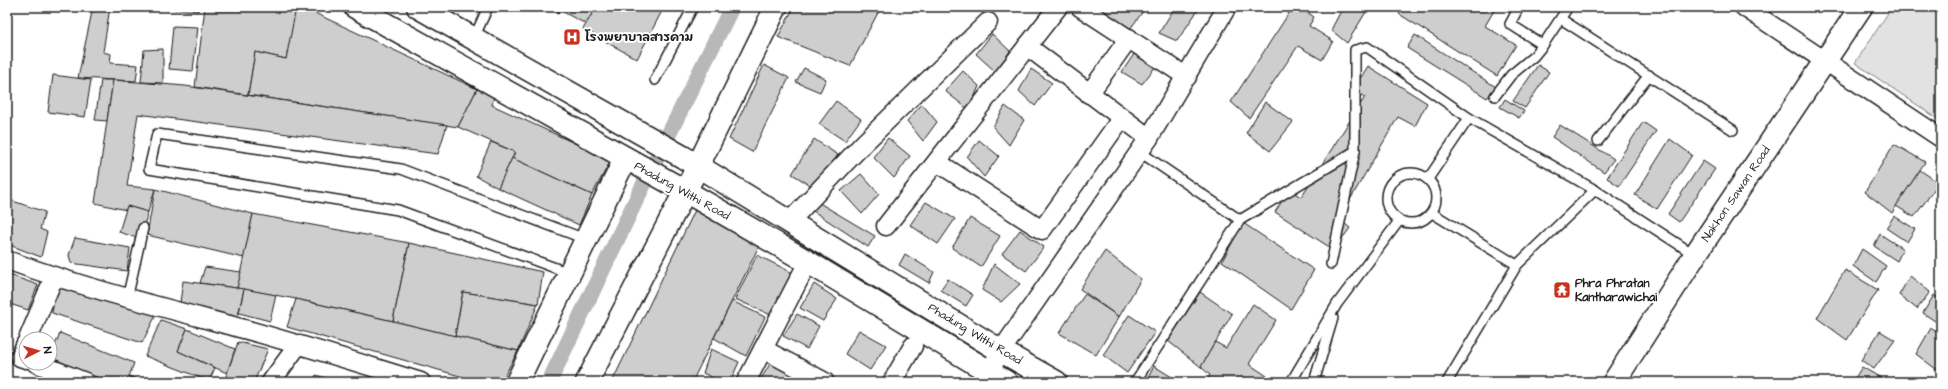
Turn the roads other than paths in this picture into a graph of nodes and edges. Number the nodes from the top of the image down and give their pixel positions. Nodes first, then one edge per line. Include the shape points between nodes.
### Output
1 (355, 7) edge
2 (418, 7) edge
3 (488, 7) edge
4 (693, 7) edge
5 (776, 7) edge
6 (1058, 7) edge
7 (1080, 7) edge
8 (1227, 7) edge
9 (1519, 7) edge
10 (1568, 7) edge
11 (1744, 7) edge
12 (1861, 7) edge
13 (1561, 19) junction
14 (988, 22) dead end
15 (1129, 38) junction
16 (473, 39) junction
17 (1543, 45) junction
18 (1028, 46) junction
19 (1825, 62) junction
20 (1649, 75) junction
21 (1187, 77) junction
22 (655, 80) dead end
23 (1090, 94) junction
24 (1495, 96) dead end
25 (1121, 118) junction
26 (1469, 118) junction
27 (1734, 130) dead end
28 (1941, 138) edge
29 (1598, 141) dead end
30 (1145, 145) junction
31 (1355, 151) junction
32 (690, 162) junction
33 (937, 162) junction
34 (633, 163) junction
35 (1428, 179) junction
36 (678, 187) junction
37 (1595, 190) junction
38 (1432, 213) junction
39 (1240, 220) junction
40 (790, 221) junction
41 (1399, 221) junction
42 (886, 226) dead end
43 (143, 228) dead end
44 (585, 239) junction
45 (1695, 255) junction
46 (7, 260) edge
47 (808, 262) junction
48 (1331, 264) dead end
49 (1517, 265) junction
50 (569, 273) junction
51 (54, 277) junction
52 (127, 299) junction
53 (1337, 304) junction
54 (31, 331) edge
55 (298, 345) junction
56 (913, 346) dead end
57 (763, 349) junction
58 (1001, 351) junction
59 (1303, 363) junction
60 (57, 371) edge
61 (992, 379) edge
62 (85, 382) edge
63 (271, 382) edge
64 (422, 382) edge
65 (517, 382) edge
66 (587, 382) edge
67 (746, 382) edge
68 (825, 382) edge
69 (892, 382) edge
70 (1056, 382) edge
71 (1136, 382) edge
72 (1291, 382) edge
73 (1298, 382) edge
74 (1314, 382) edge
75 (1447, 382) edge
76 (1614, 382) edge

1 - 34 main road, Phadung Withi Road
2 - 16 main road, Phadung Withi Road
3 - 16 lane
4 - 22 lane
5 - 32 main road
6 - 18 street
7 - 15 street
8 - 21 street
9 - 17 lane via 1510,24
10 - 13 lane
11 - 19 street
12 - 19 main road, Nakhon Sawan Road
13 - 17 lane
13 - 20 lane
14 - 40 street via 864,143
15 - 21 street
15 - 23 street
16 - 32 main road, Phadung Withi Road
17 - 24 lane via 1511,75
18 - 23 street
18 - 33 street
19 - 28 street
19 - 45 main road, Nakhon Sawan Road
20 - 27 lane
20 - 29 lane
21 - 30 street
23 - 25 street
25 - 30 street
25 - 33 street via 1042,230
26 - 31 lane via 1367,46 1355,50
26 - 35 lane
26 - 37 lane
30 - 39 lane
30 - 58 street
31 - 39 lane
31 - 48 lane
32 - 36 main road
32 - 40 main road, Phadung Withi Road
33 - 42 street
34 - 36 main road, Phadung Withi Road
34 - 44 main road
35 - 38 lane via 1437,199
35 - 41 lane via 1408,172 1390,183 1386,204
36 - 47 main road, Phadung Withi Road
36 - 66 main road
37 - 45 lane
37 - 49 lane
38 - 41 lane via 1421,222
38 - 49 lane
39 - 71 lane
40 - 58 main road, Phadung Withi Road
41 - 53 lane
43 - 52 lane
44 - 50 main road
44 - 50 lane via 401,169 157,134 149,169 398,210
45 - 76 main road, Nakhon Sawan Road
46 - 51 street
47 - 57 street
47 - 61 main road, Phadung Withi Road
49 - 75 lane
50 - 65 main road
51 - 52 street
51 - 54 street
52 - 55 street
53 - 59 lane
53 - 74 lane
55 - 63 street
55 - 64 street
56 - 69 street
57 - 67 street
57 - 68 street
58 - 61 street
58 - 70 main road, Phadung Withi Road
59 - 72 lane
59 - 73 lane
60 - 62 street

